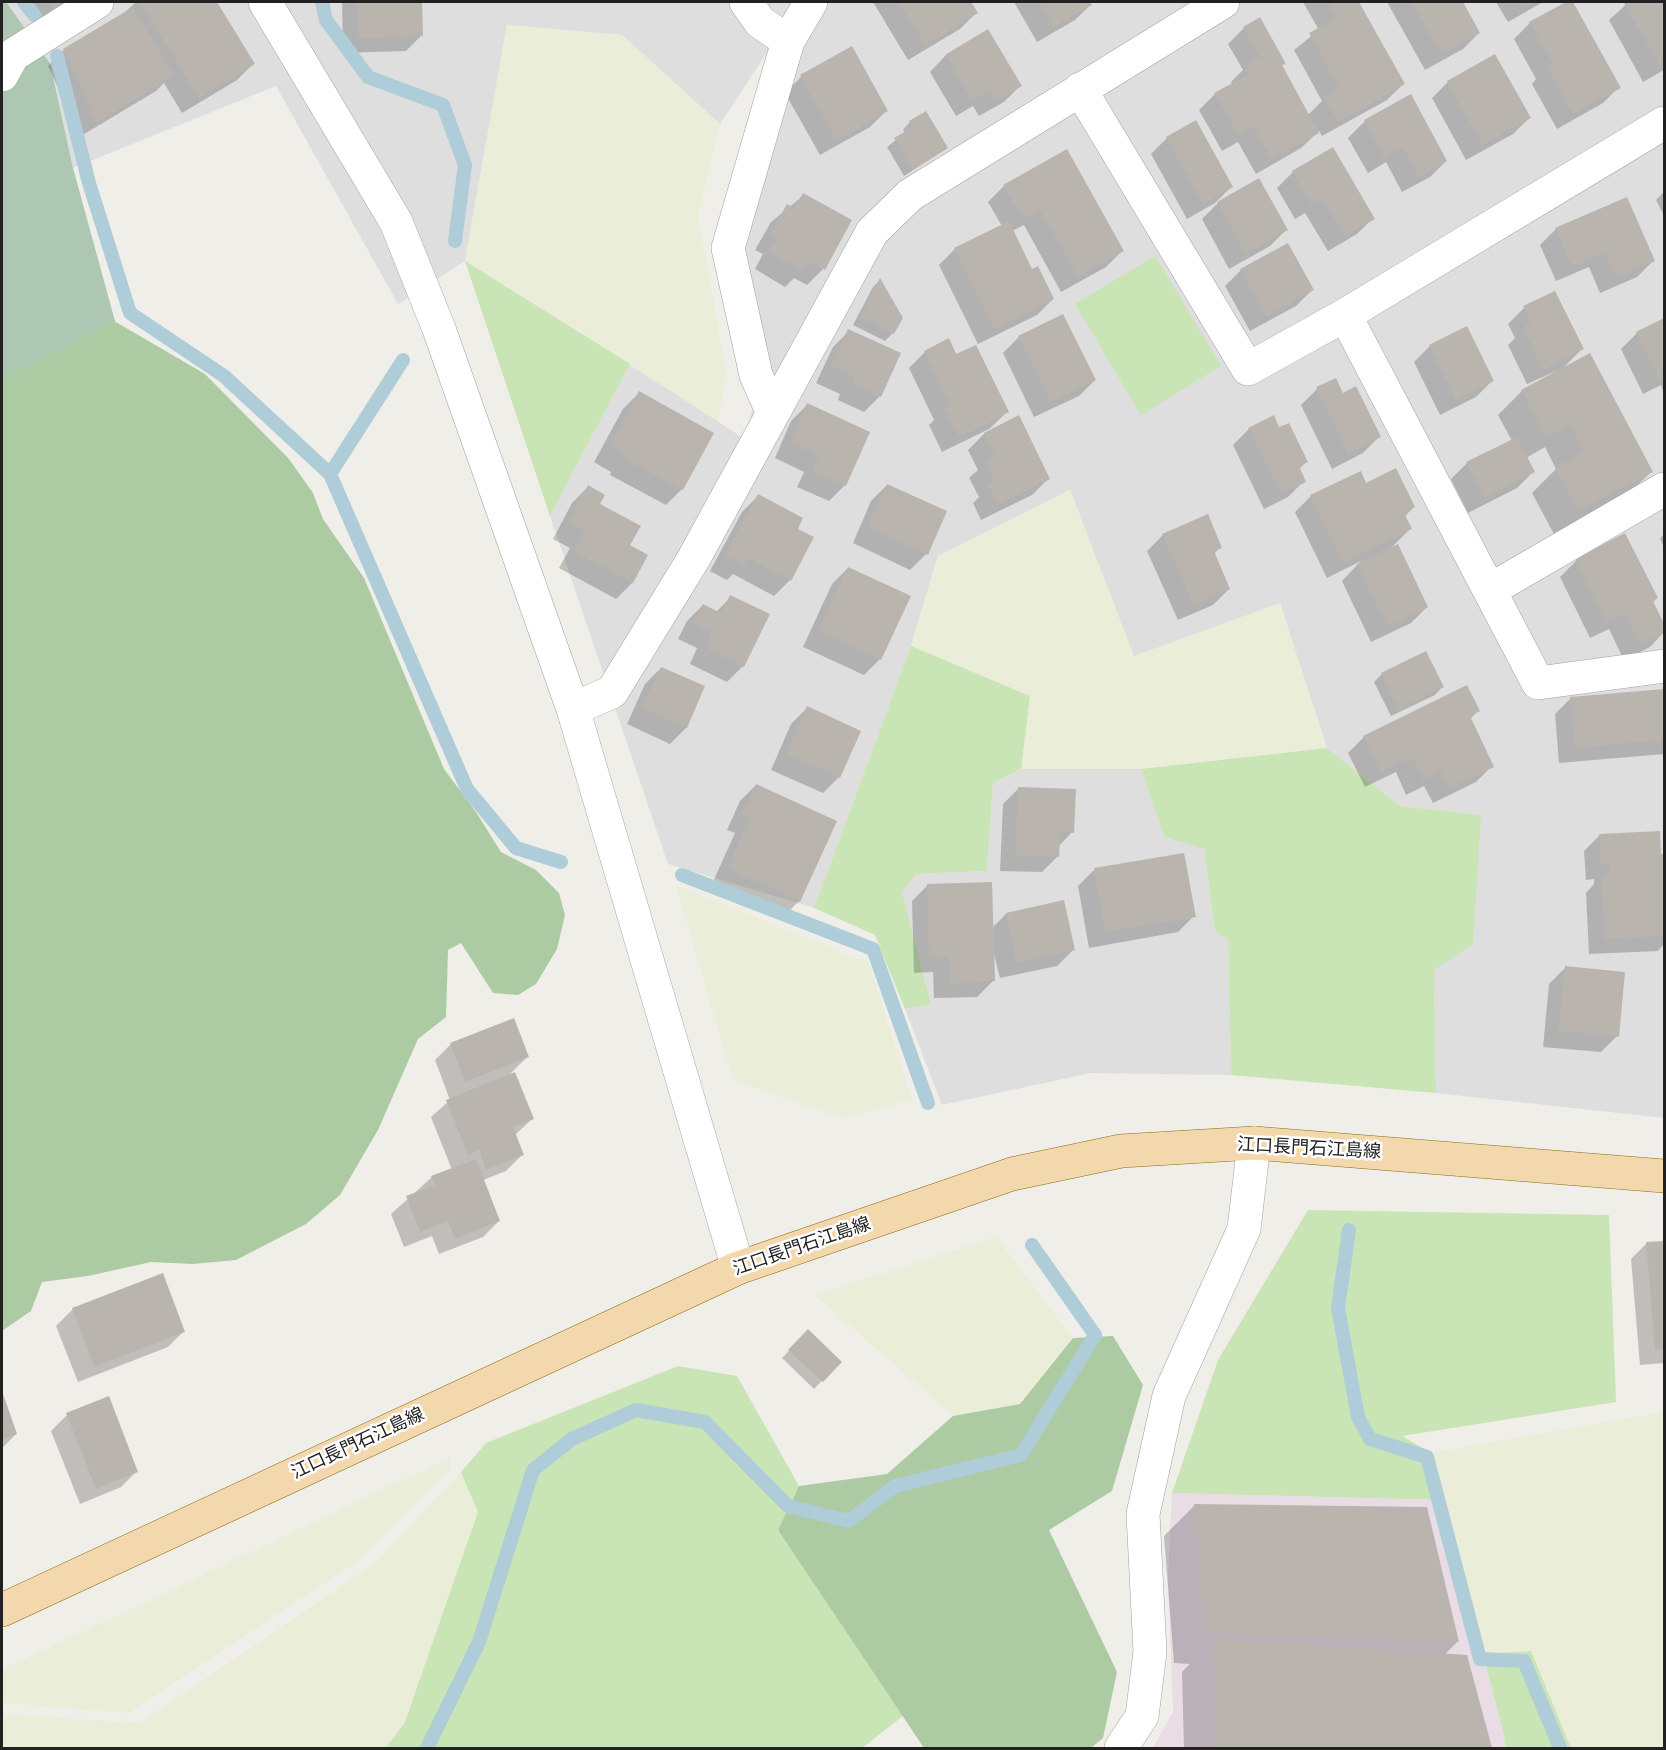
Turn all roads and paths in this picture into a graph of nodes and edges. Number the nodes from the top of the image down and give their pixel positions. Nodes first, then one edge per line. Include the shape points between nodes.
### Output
1 (97, 2) edge
2 (265, 2) edge
3 (746, 2) edge
4 (811, 2) edge
5 (1223, 2) edge
6 (788, 41) junction
7 (2, 75) edge
8 (1080, 89) junction
9 (1665, 123) edge
10 (1345, 315) junction
11 (772, 411) junction
12 (1665, 489) edge
13 (1490, 590) junction
14 (1665, 666) edge
15 (573, 709) junction
16 (1254, 1143) junction
17 (1665, 1176) edge
18 (738, 1268) junction
19 (2, 1610) edge
20 (1121, 1749) edge

1 - 7 street via 13,55
2 - 15 street via 396,222 444,340
3 - 6 street via 760,22
4 - 6 street
5 - 8 street
6 - 11 street via 728,248 756,375
8 - 10 street via 1248,369
8 - 11 street via 910,195 872,232
9 - 10 street
10 - 13 street
11 - 15 street via 694,558 612,692
12 - 13 street
13 - 14 street via 1538,683
15 - 18 street
16 - 17 main road, 江口長門石江島線
16 - 18 main road, 江口長門石江島線 via 1121,1151 1012,1174
16 - 20 street via 1244,1229 1169,1396 1143,1515 1150,1652 1142,1716
18 - 19 main road, 江口長門石江島線

